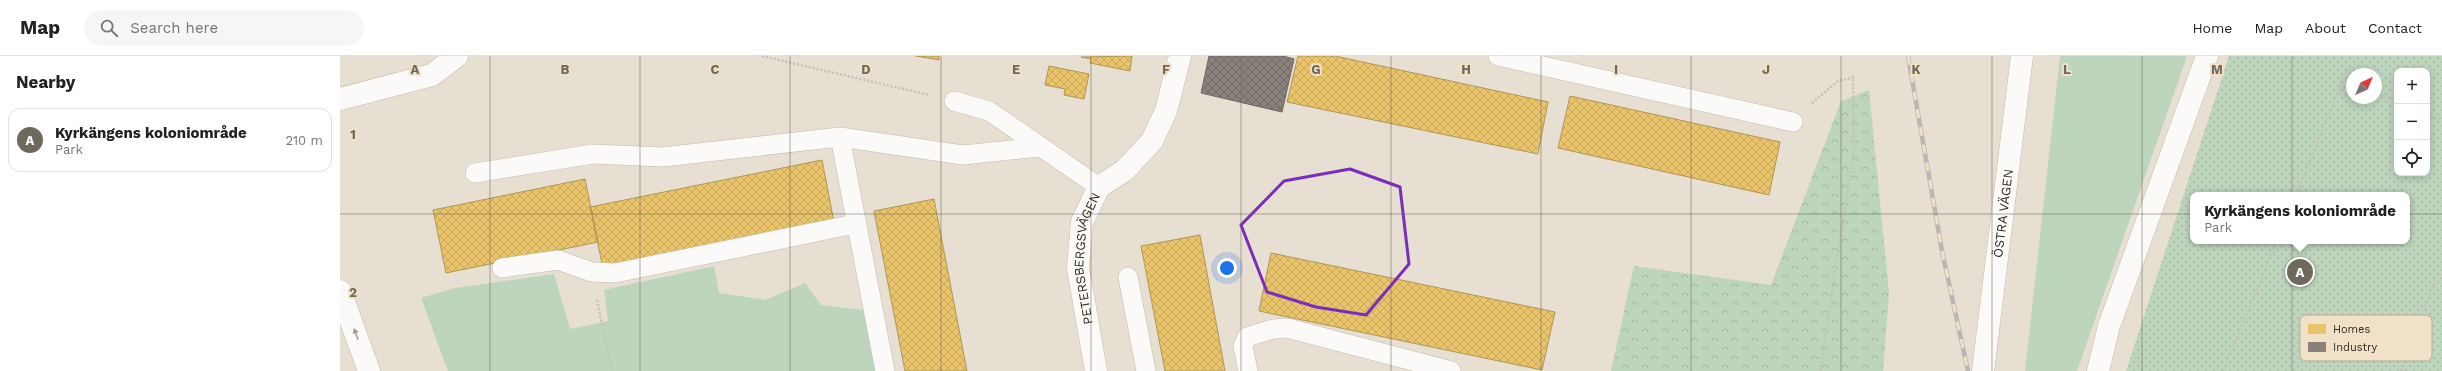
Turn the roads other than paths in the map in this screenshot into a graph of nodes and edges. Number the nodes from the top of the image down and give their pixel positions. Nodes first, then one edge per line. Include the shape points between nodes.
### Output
1 (457, 56) edge
2 (1180, 56) edge
3 (1498, 56) edge
4 (2022, 56) edge
5 (2207, 56) edge
6 (340, 99) edge
7 (954, 101) road end
8 (1793, 122) road end
9 (840, 137) junction
10 (1039, 147) junction
11 (475, 173) dead end
12 (1099, 187) junction
13 (855, 224) junction
14 (502, 268) dead end
15 (1128, 277) dead end
16 (340, 291) edge
17 (369, 371) edge
18 (885, 371) edge
19 (1096, 371) edge
20 (1146, 371) edge
21 (1248, 371) edge
22 (1451, 371) edge
23 (1984, 371) edge
24 (2098, 371) edge

1 - 6 street via 432,75
2 - 12 street, PETERSBERGSVÄGEN via 1166,111 1152,141 1124,170
3 - 8 lane
4 - 23 street, ÖSTRA VÄGEN
5 - 24 street via 2109,326
7 - 10 lane via 989,111
9 - 10 lane via 963,155
9 - 11 lane via 663,157 593,154
9 - 13 lane
10 - 12 lane
12 - 19 street, PETERSBERGSVÄGEN via 1082,222 1078,268
13 - 14 lane via 615,273 592,272 558,260
13 - 18 lane
15 - 20 lane
17 -> 16 street
21 - 22 lane via 1243,346 1247,337 1273,329 1287,328

